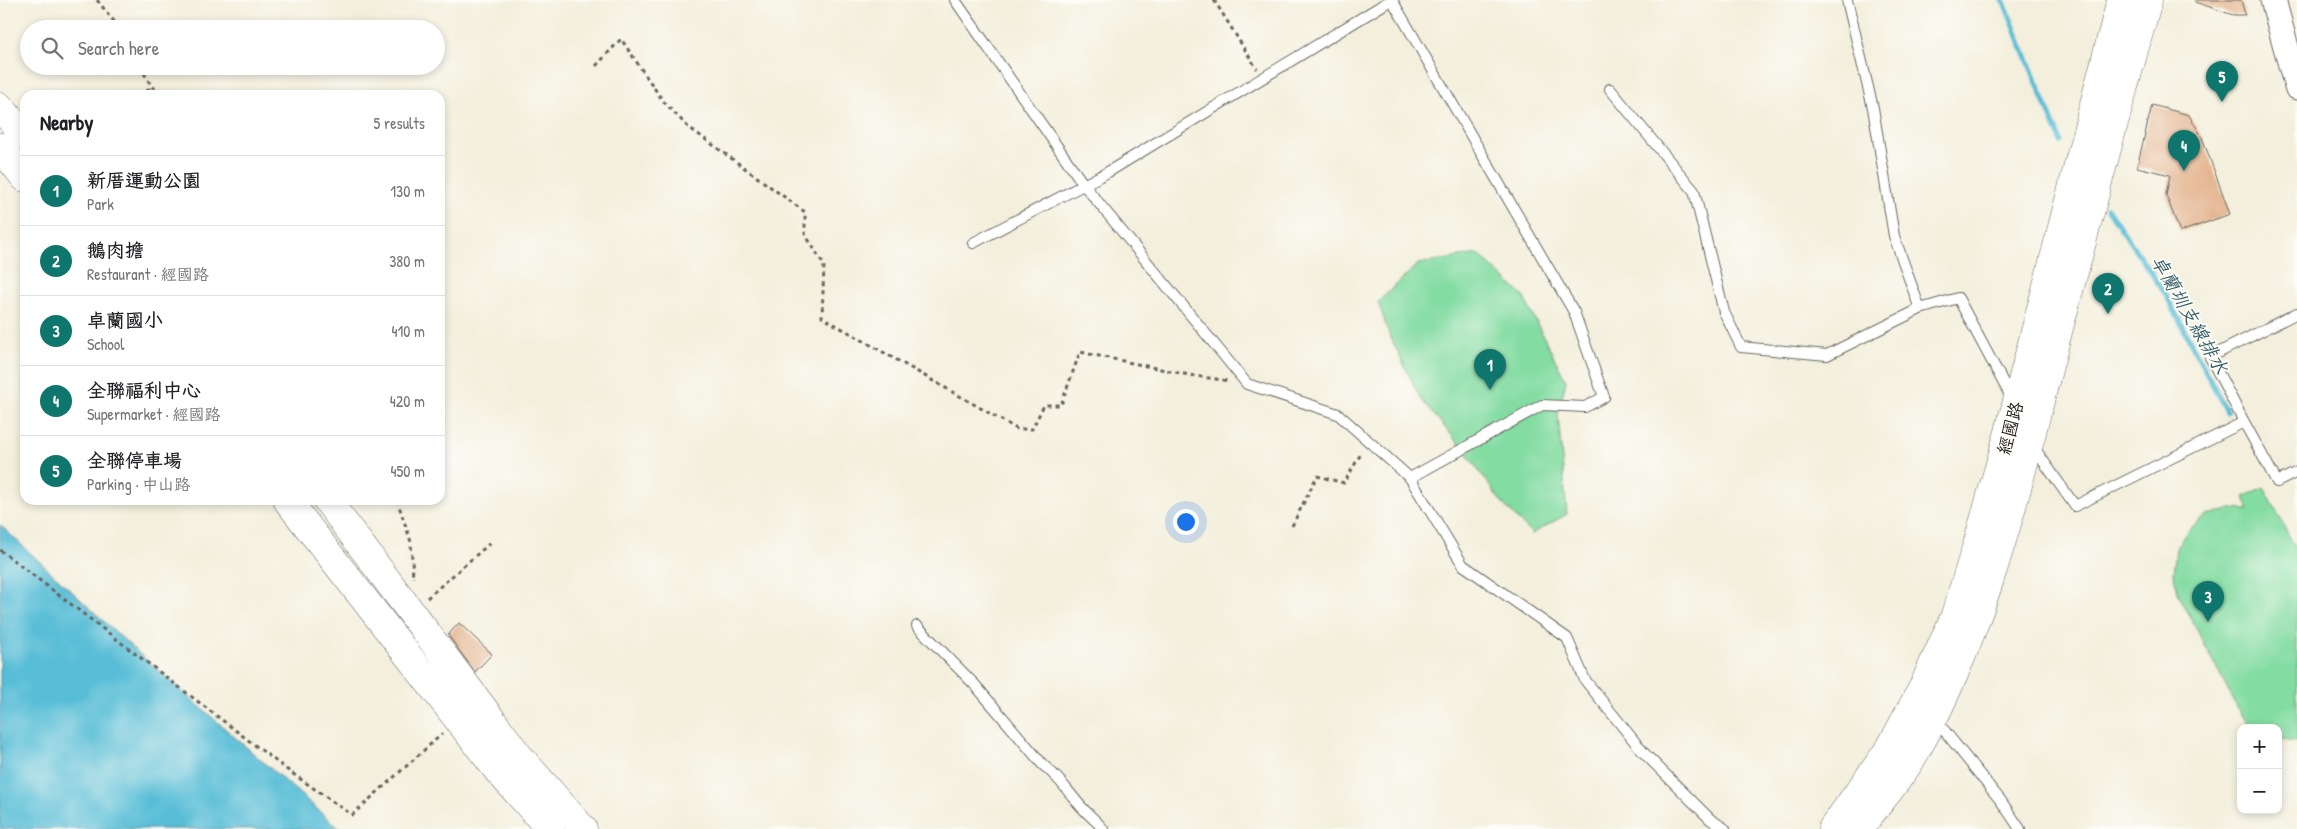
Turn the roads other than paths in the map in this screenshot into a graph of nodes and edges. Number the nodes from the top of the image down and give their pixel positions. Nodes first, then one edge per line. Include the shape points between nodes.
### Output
1 (955, 0) edge
2 (1391, 0) edge
3 (1847, 0) edge
4 (2121, 0) edge
5 (2148, 0) edge
6 (2273, 0) edge
7 (2297, 87) edge
8 (1610, 89) dead end
9 (0, 107) edge
10 (20, 130) edge
11 (0, 147) edge
12 (20, 172) edge
13 (1084, 185) junction
14 (973, 243) dead end
15 (1920, 309) junction
16 (2297, 313) edge
17 (2244, 422) junction
18 (2018, 427) junction
19 (2297, 472) edge
20 (1410, 478) junction
21 (291, 505) edge
22 (331, 505) edge
23 (917, 626) dead end
24 (1934, 717) junction
25 (550, 829) edge
26 (583, 829) edge
27 (1103, 829) edge
28 (1725, 829) edge
29 (1832, 829) edge
30 (1859, 829) edge
31 (2020, 829) edge

1 - 13 lane
2 - 13 lane
2 - 20 lane via 1574,312 1604,396 1585,407 1542,404
3 - 15 lane via 1873,108 1894,236
4 - 18 main road, 經國路
5 - 18 main road, 經國路 via 2098,180
6 - 7 street
8 - 15 lane via 1694,192 1724,312 1741,347 1827,355
9 - 10 main road
11 - 12 main road
13 - 14 lane
13 - 20 lane via 1247,384 1338,414
15 - 18 lane via 1958,298
16 - 17 lane via 2210,356
17 - 18 lane via 2075,506
17 - 19 lane via 2277,482
18 - 24 main road, 經國路 via 1990,579 1964,652
18 - 29 main road, 經國路 via 1946,635 1923,687 1890,748
20 - 28 lane via 1463,565 1567,638 1585,680 1642,752 1710,819
21 - 25 main road via 498,771
22 - 26 main road via 519,756
23 - 27 lane via 976,686
24 - 30 main road, 經國路 via 1910,760
24 - 31 lane

